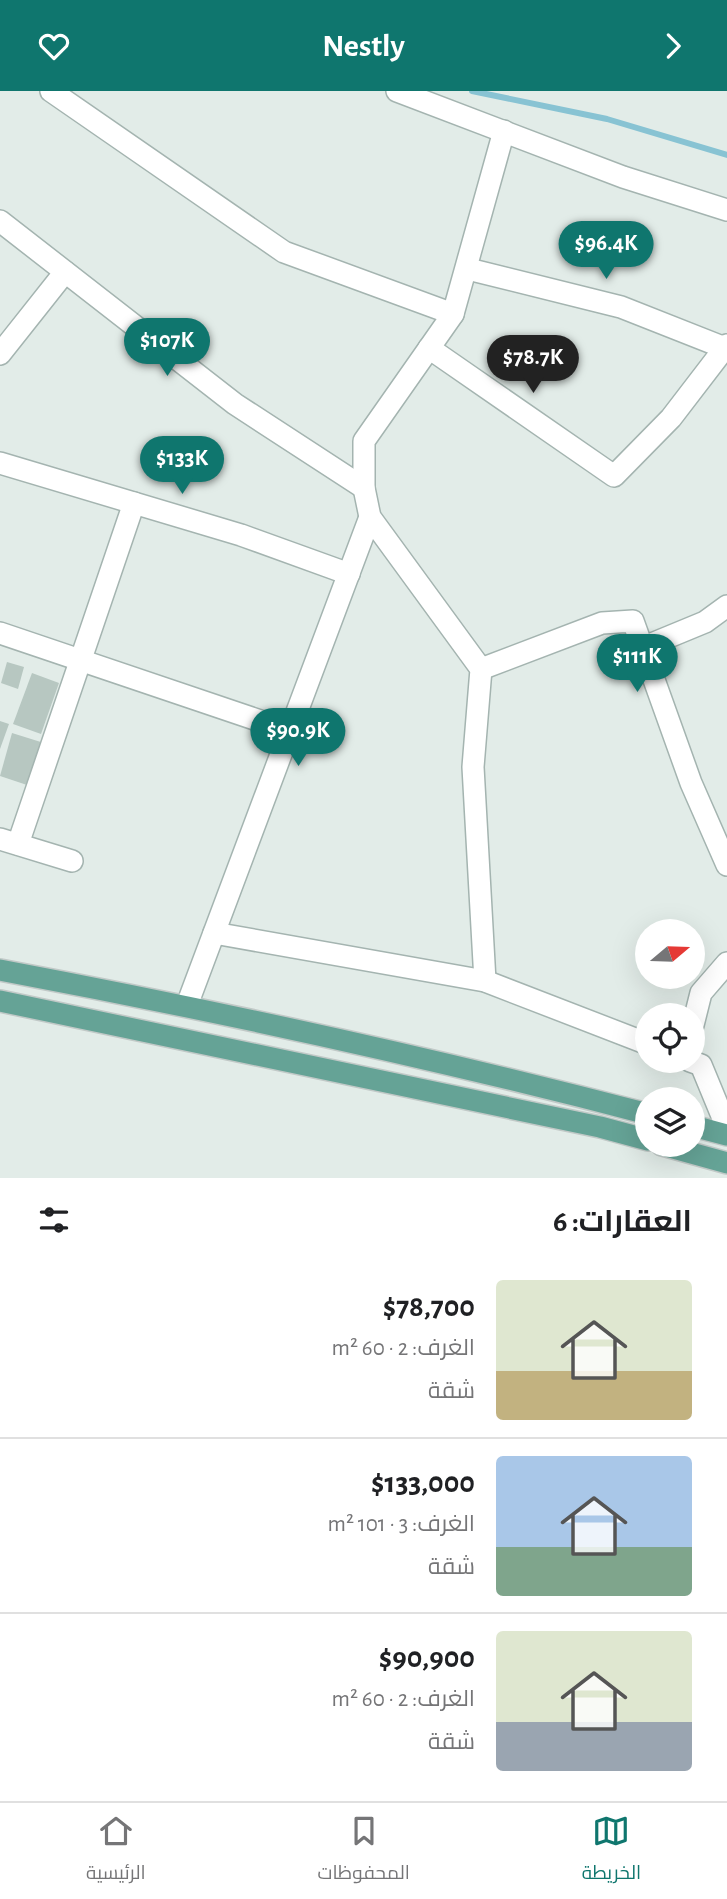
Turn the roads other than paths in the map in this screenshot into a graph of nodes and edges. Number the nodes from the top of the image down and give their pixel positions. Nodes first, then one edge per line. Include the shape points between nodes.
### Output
1 (51, 91) edge
2 (397, 91) edge
3 (505, 131) junction
4 (727, 210) edge
5 (0, 221) edge
6 (468, 269) junction
7 (65, 272) junction
8 (453, 314) junction
9 (726, 347) edge
10 (429, 348) junction
11 (0, 354) edge
12 (0, 463) edge
13 (363, 488) junction
14 (134, 503) junction
15 (370, 517) junction
16 (349, 574) junction
17 (727, 606) edge
18 (0, 633) edge
19 (642, 647) junction
20 (83, 660) junction
21 (481, 669) junction
22 (290, 731) junction
23 (9, 842) edge
24 (72, 861) dead end
25 (727, 865) edge
26 (214, 933) junction
27 (727, 963) edge
28 (0, 969) edge
29 (485, 981) junction
30 (0, 1001) edge
31 (698, 1003) edge
32 (187, 1005) junction
33 (635, 1039) edge
34 (469, 1067) junction
35 (704, 1073) edge
36 (515, 1079) junction
37 (463, 1099) junction
38 (506, 1108) junction
39 (635, 1111) edge
40 (727, 1128) edge
41 (705, 1129) edge
42 (727, 1135) edge
43 (635, 1136) edge
44 (705, 1157) edge
45 (727, 1163) edge

1 - 8 street via 284,252
2 - 3 street
3 - 4 street via 623,177
3 - 6 street
5 - 7 street
6 - 8 street
6 - 9 street via 621,307
7 - 11 street
7 - 13 street via 234,404
8 - 10 street
9 - 10 street via 671,418 614,476
10 - 13 street via 364,441
12 - 14 street
13 - 15 street
14 - 16 street
14 - 20 street
15 - 16 street
15 - 21 street
16 - 22 street
17 - 19 street via 705,622
18 - 20 street
19 - 21 street via 633,621 602,623
19 - 25 street via 691,783
20 - 22 street
20 - 23 street
21 - 29 street via 473,767
22 - 26 street
23 - 24 street
26 - 29 street
26 - 32 street
27 - 31 street via 701,993
28 - 32 main road
29 - 33 street
30 - 37 main road
32 - 34 main road
34 - 36 main road
34 - 37 main road
35 - 40 street
36 - 38 main road
36 - 39 main road
37 - 38 main road
38 - 43 main road
41 - 42 main road
44 - 45 main road

